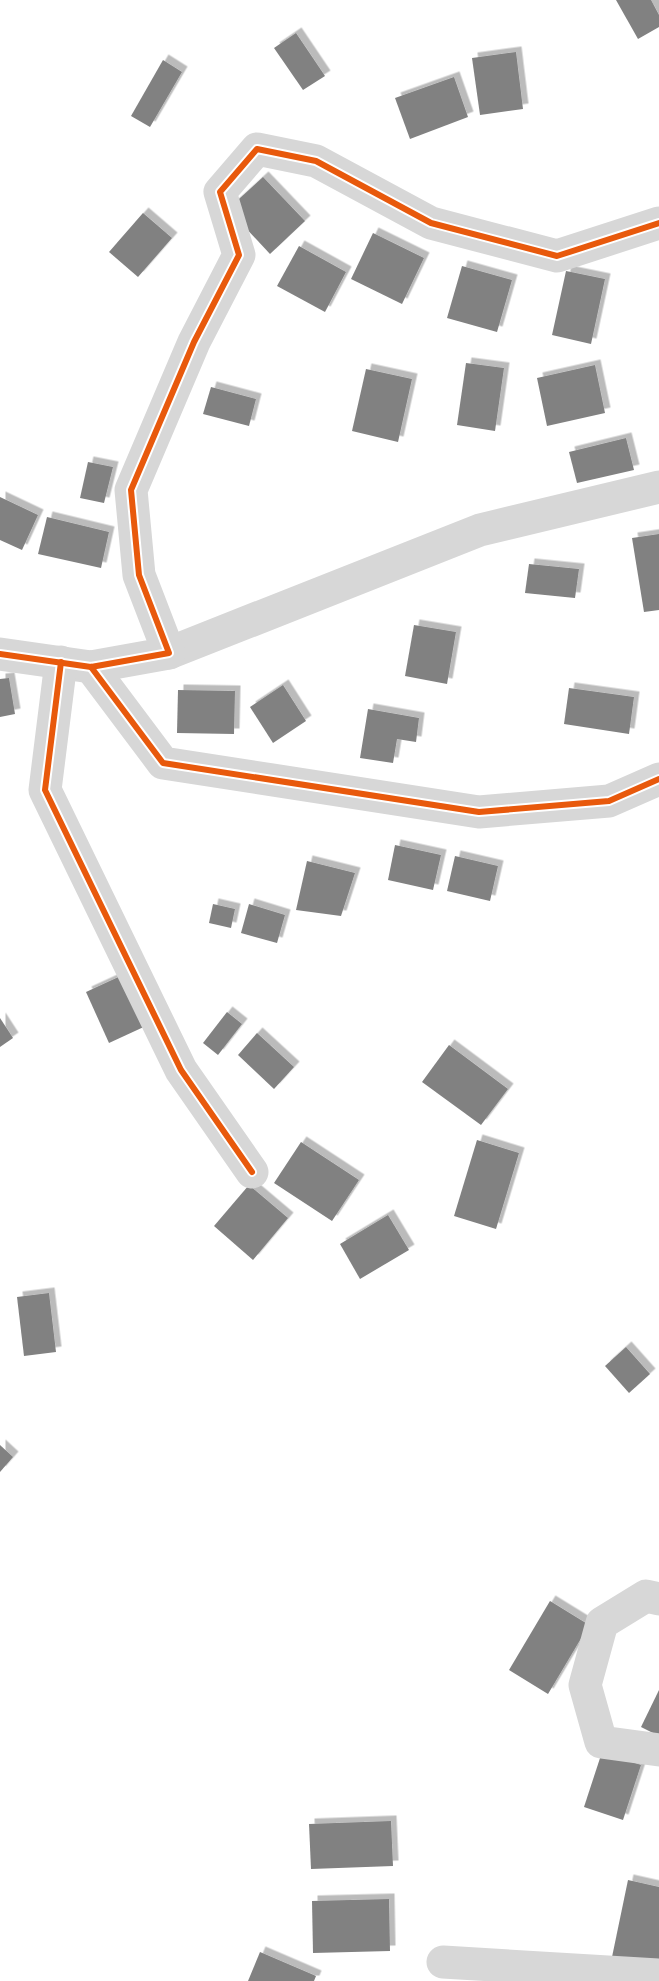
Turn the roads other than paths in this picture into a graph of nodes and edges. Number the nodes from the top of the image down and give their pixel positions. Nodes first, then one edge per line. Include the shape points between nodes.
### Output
1 (659, 223) edge
2 (659, 487) edge
3 (169, 653) junction
4 (0, 654) edge
5 (76, 664) junction
6 (659, 779) edge
7 (252, 1172) dead end
8 (659, 1599) edge
9 (659, 1749) edge
10 (443, 1962) dead end
11 (659, 1975) edge

1 - 3 street via 557,256 431,223 316,161 257,149 220,192 238,255 194,342 131,490 139,575
2 - 3 street via 480,530
3 - 5 street
4 - 5 street
5 - 6 street via 163,763 479,812 609,801
5 - 7 street via 45,790 181,1070
8 - 9 street via 646,1596 602,1623 585,1685 601,1742
10 - 11 street

